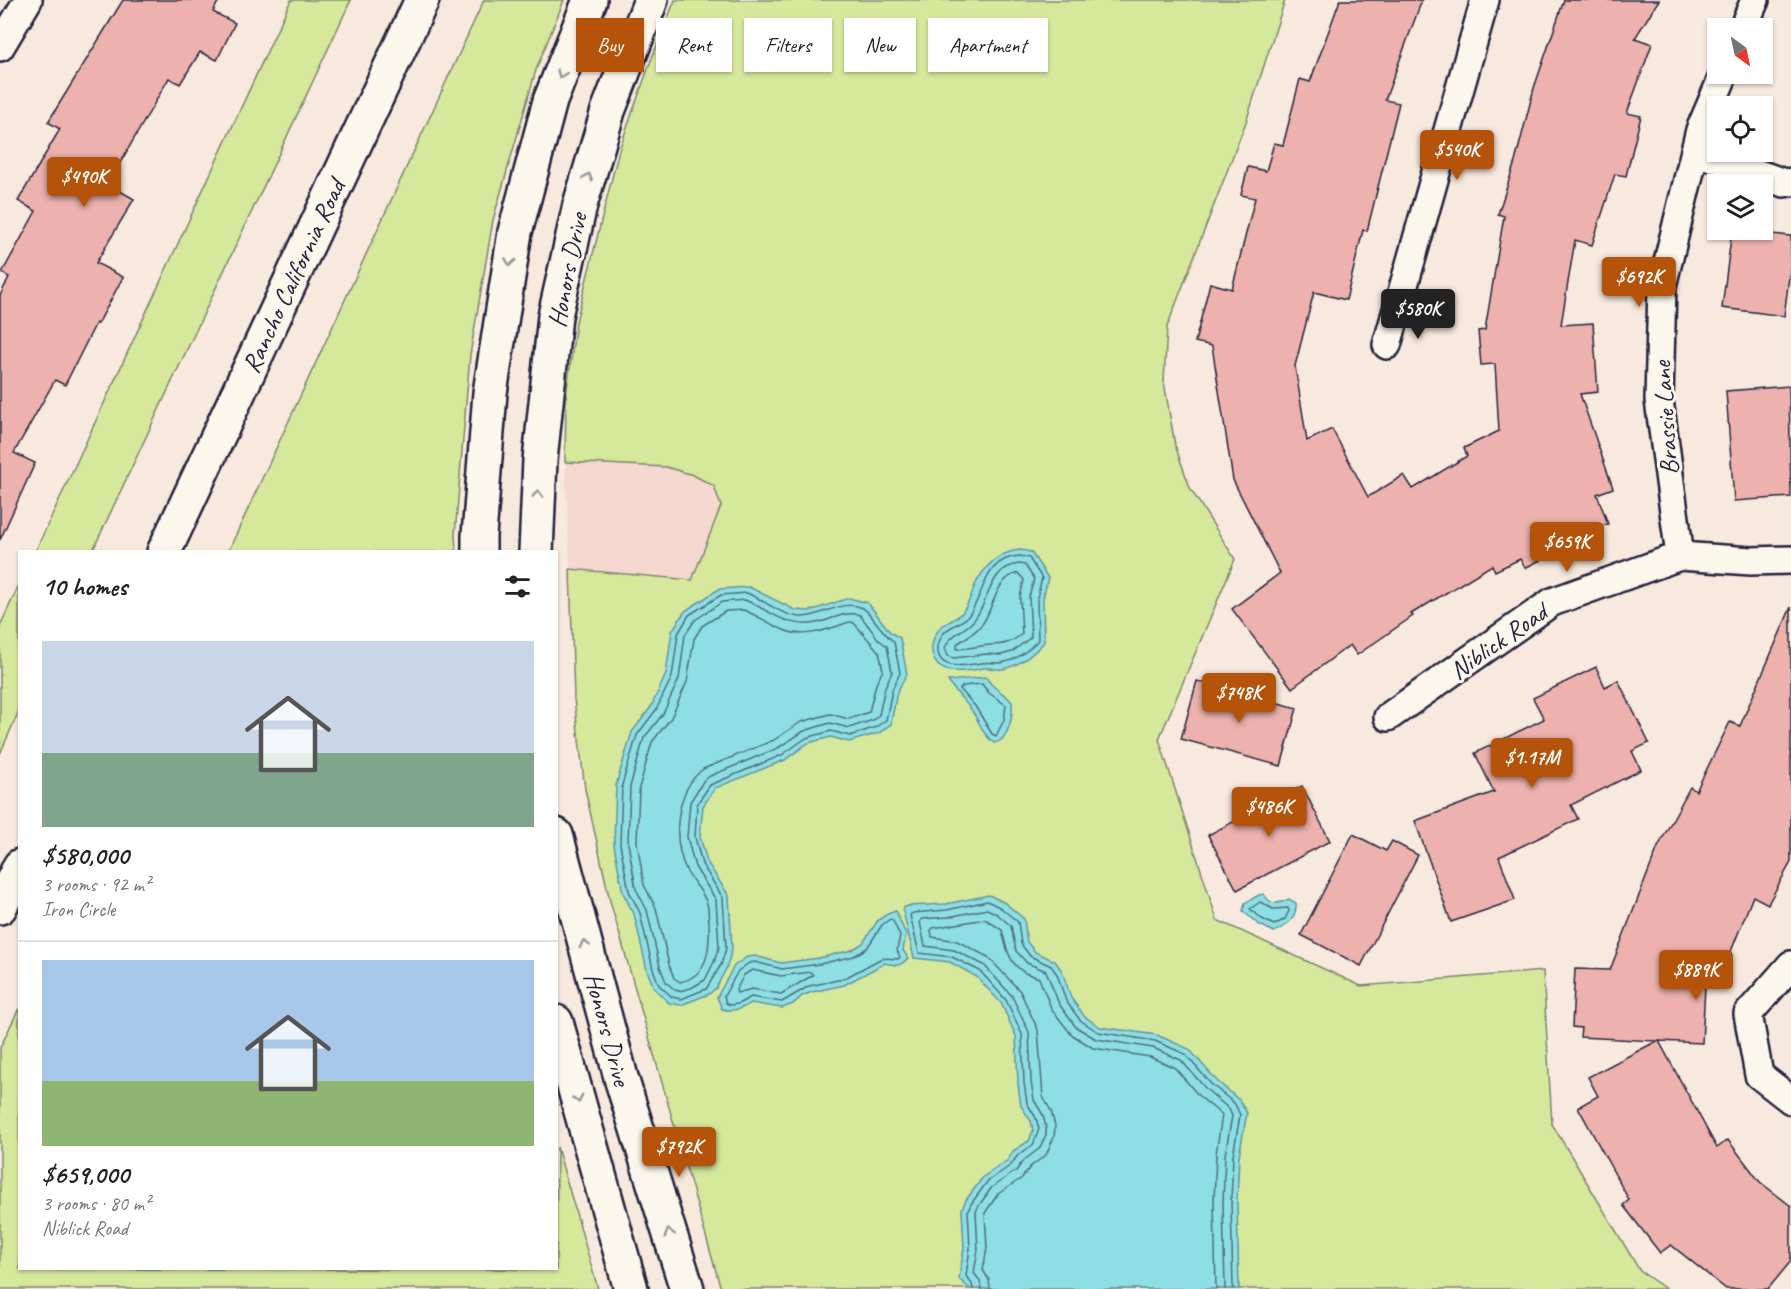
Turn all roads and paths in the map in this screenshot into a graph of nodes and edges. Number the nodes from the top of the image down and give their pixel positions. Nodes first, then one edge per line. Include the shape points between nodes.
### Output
1 (28, 0) edge
2 (422, 0) edge
3 (590, 0) edge
4 (651, 0) edge
5 (1485, 0) edge
6 (1755, 0) edge
7 (1747, 18) edge
8 (0, 47) edge
9 (1720, 84) edge
10 (1695, 151) junction
11 (1791, 182) edge
12 (1387, 345) dead end
13 (165, 550) edge
14 (479, 550) edge
15 (536, 550) edge
16 (1680, 556) junction
17 (1791, 560) edge
18 (1388, 717) dead end
19 (558, 850) edge
20 (18, 870) edge
21 (562, 881) edge
22 (0, 907) edge
23 (1791, 965) edge
24 (558, 1029) edge
25 (1791, 1100) edge
26 (631, 1289) edge
27 (687, 1289) edge

1 - 8 street
2 - 13 street, Rancho California Road
3 -> 14 street via 550,101 515,232 490,393
15 -> 4 street, Honors Drive via 540,460 555,316 580,205 605,121
5 - 12 street
6 - 7 street
9 - 10 street, Brassie Lane
10 - 11 street via 1784,183
10 - 16 street, Brassie Lane via 1662,286 1659,400
16 - 17 street, Niblick Road
16 - 18 street, Niblick Road via 1552,602
19 - 21 street, Honors Drive
20 - 22 street
27 -> 21 street, Honors Drive
23 - 25 street via 1748,1014 1759,1075
24 -> 26 street, Honors Drive

